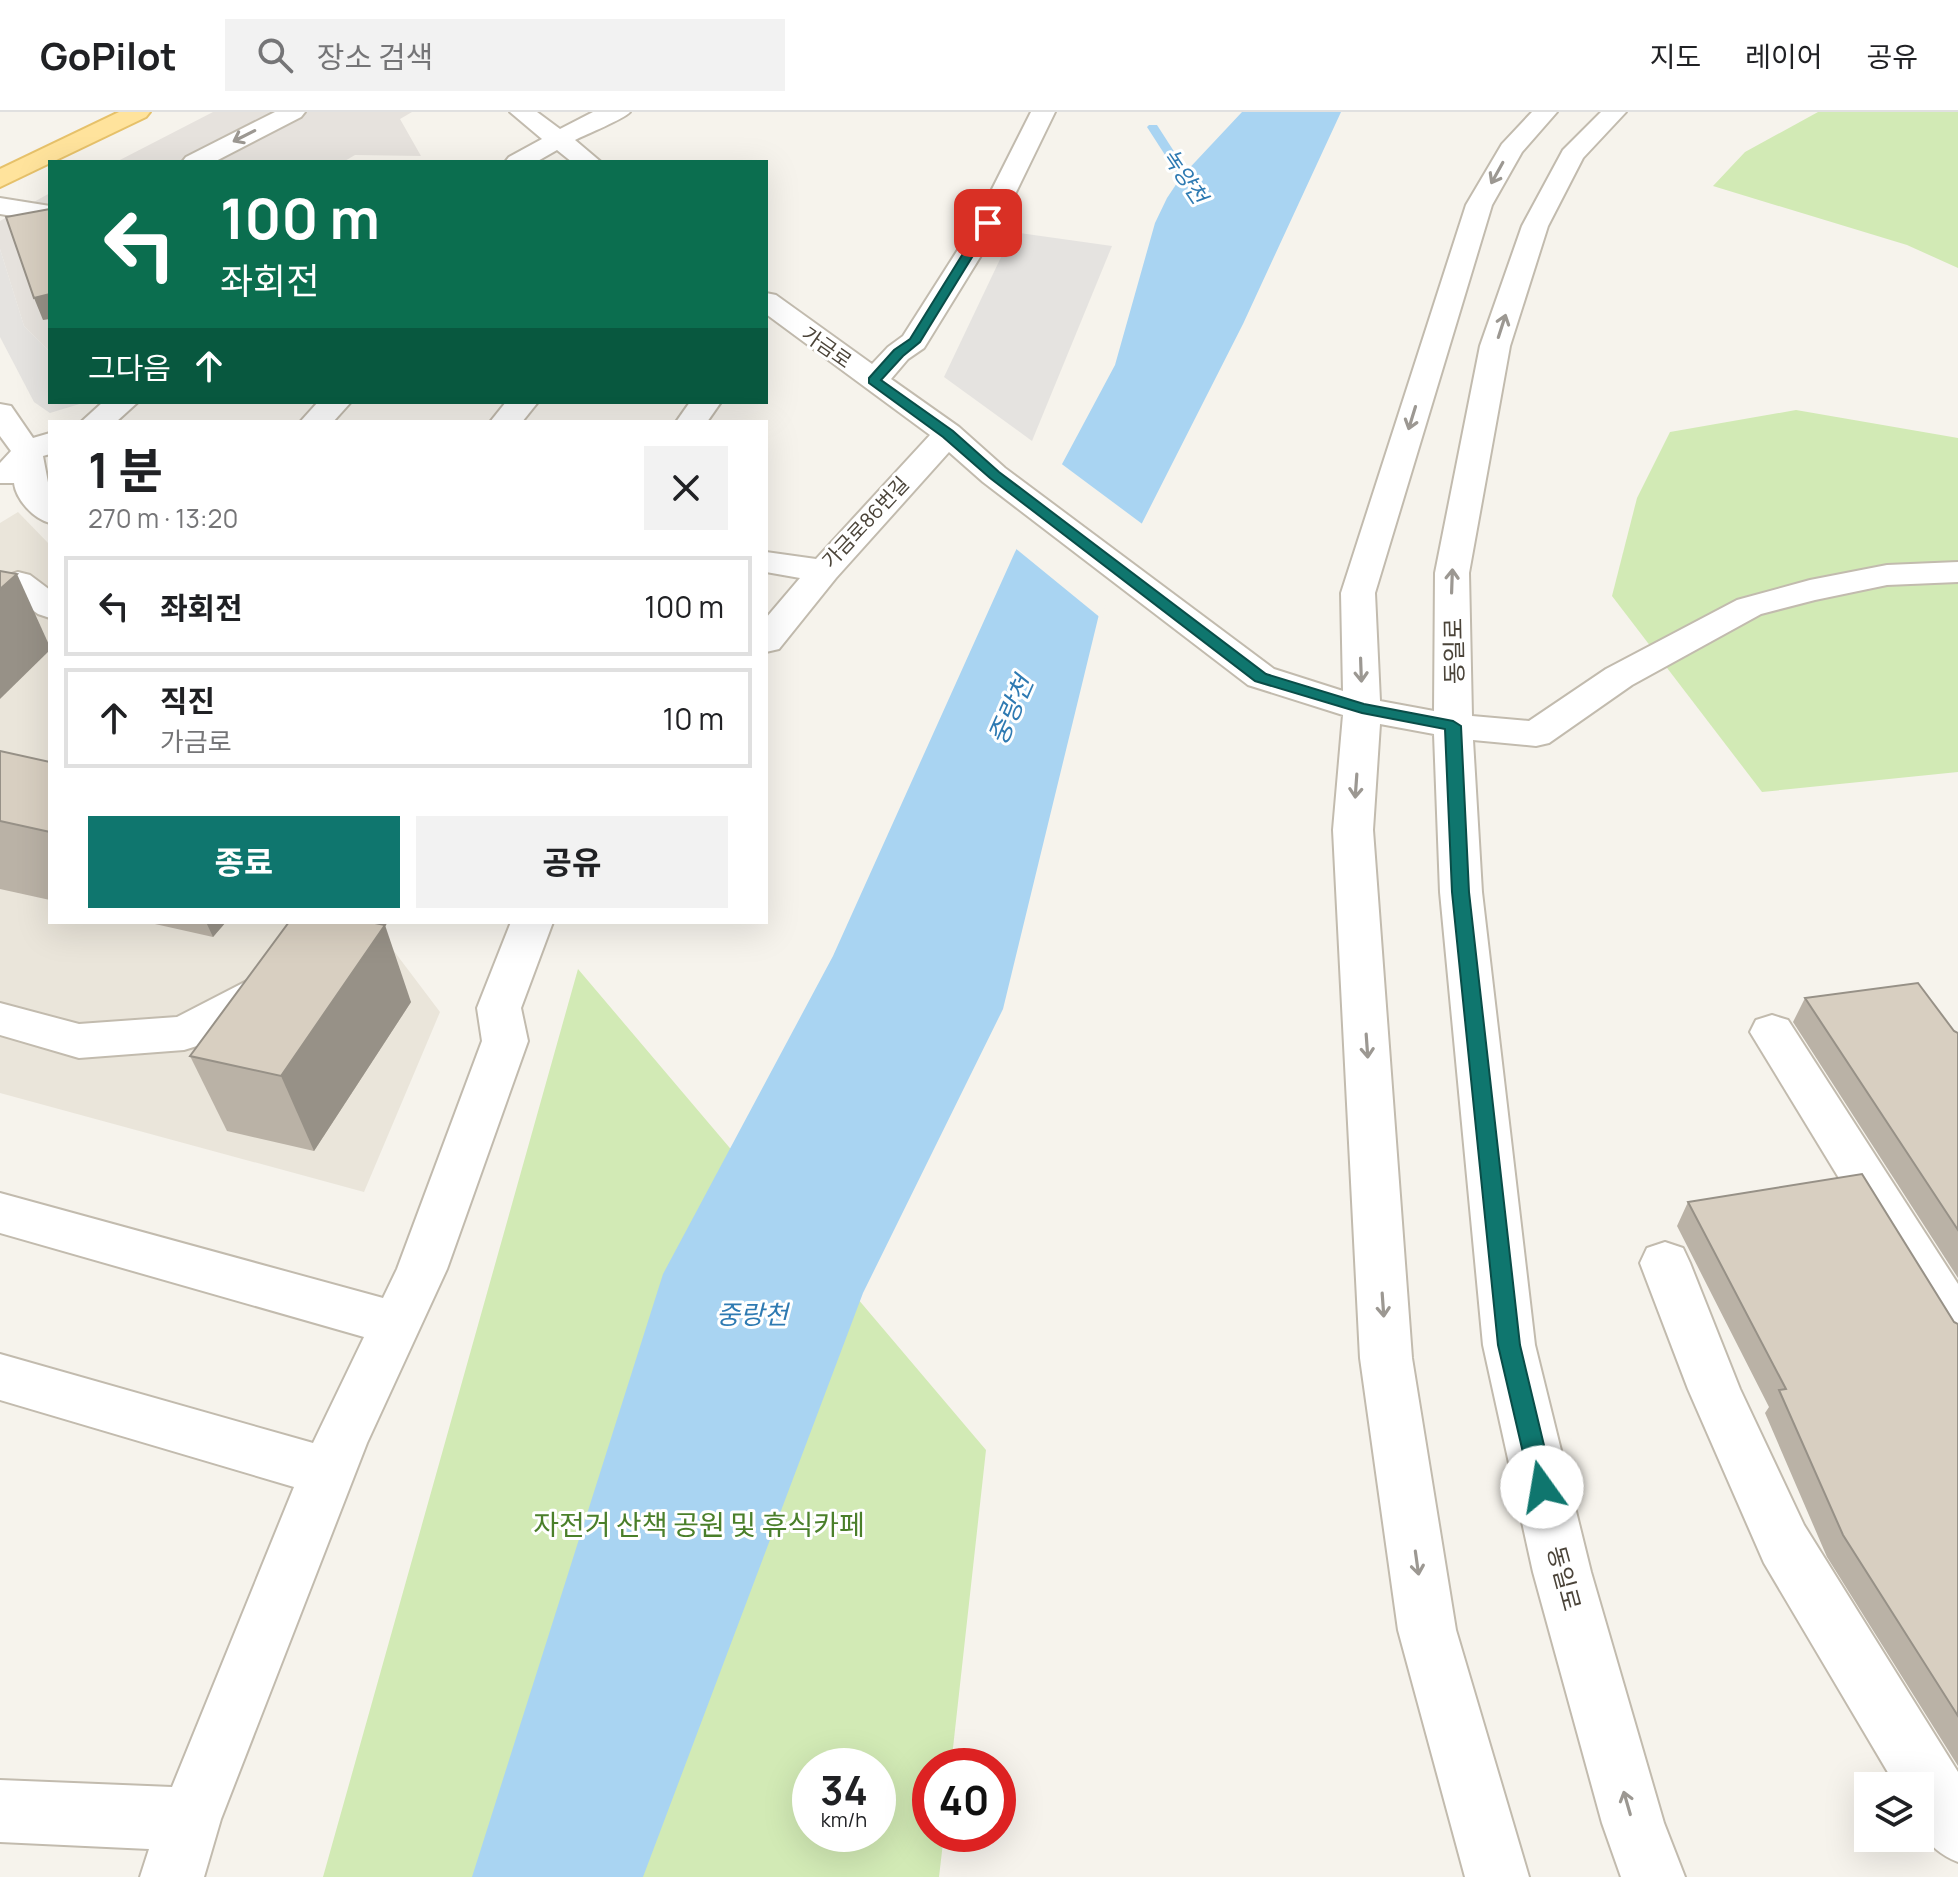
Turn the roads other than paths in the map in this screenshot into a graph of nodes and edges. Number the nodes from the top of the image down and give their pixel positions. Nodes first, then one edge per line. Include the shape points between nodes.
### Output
1 (138, 112) edge
2 (293, 112) edge
3 (522, 112) edge
4 (618, 112) edge
5 (1043, 112) edge
6 (1545, 112) edge
7 (1614, 112) edge
8 (559, 139) junction
9 (199, 160) edge
10 (522, 160) edge
11 (585, 160) edge
12 (0, 179) edge
13 (0, 206) edge
14 (48, 214) edge
15 (768, 303) edge
16 (799, 327) junction
17 (768, 338) edge
18 (874, 380) junction
19 (120, 404) edge
20 (334, 404) edge
21 (521, 404) edge
22 (0, 413) edge
23 (99, 420) edge
24 (317, 420) edge
25 (507, 420) edge
26 (948, 434) junction
27 (39, 447) edge
28 (0, 480) edge
29 (48, 511) edge
30 (48, 562) edge
31 (768, 562) edge
32 (824, 571) junction
33 (1958, 572) edge
34 (9, 588) edge
35 (48, 606) edge
36 (768, 639) edge
37 (1362, 709) junction
38 (1453, 726) junction
39 (344, 924) edge
40 (531, 924) edge
41 (0, 1019) edge
42 (1772, 1032) dead end
43 (0, 1213) edge
44 (1665, 1263) dead end
45 (396, 1324) junction
46 (1958, 1328) edge
47 (0, 1377) edge
48 (330, 1473) junction
49 (0, 1811) edge
50 (190, 1819) junction
51 (1958, 1830) edge
52 (172, 1877) edge
53 (1497, 1877) edge
54 (1653, 1877) edge

1 - 12 main road
2 -> 9 street
3 - 8 street
4 - 8 street
5 - 18 street via 988,223 914,342
6 -> 37 street via 1511,149 1479,205 1358,593
38 -> 7 street, 동일로 via 1452,573 1495,346 1535,226 1572,155
8 - 10 street
8 - 11 street
13 - 14 street
15 - 16 street, 가금로
16 - 17 street
16 - 18 street, 가금로
18 - 26 street, 가금로
19 - 23 street
20 - 24 street
21 - 25 street
22 - 27 street
26 - 32 street, 가금로86번길
26 - 37 street, 가금로 via 994,475 1261,677
27 - 28 street
27 - 29 street via 31,491
30 - 34 street
31 - 32 street, 가금로86번길
32 - 36 street
33 - 38 street, 가금로 via 1887,575 1749,607 1619,677 1536,734
34 - 35 street
37 - 38 street, 가금로
37 -> 53 street via 1353,830 1386,1358 1427,1630
54 -> 38 street, 동일로 via 1562,1572 1509,1345 1461,892
39 - 41 street via 312,966 184,1033 79,1041
40 - 45 street via 499,1008 505,1041 422,1269
42 - 46 street
43 - 45 street
44 - 51 street via 1714,1389 1784,1544
45 - 48 street
47 - 48 street
48 - 50 street
49 - 50 street
50 - 52 street

